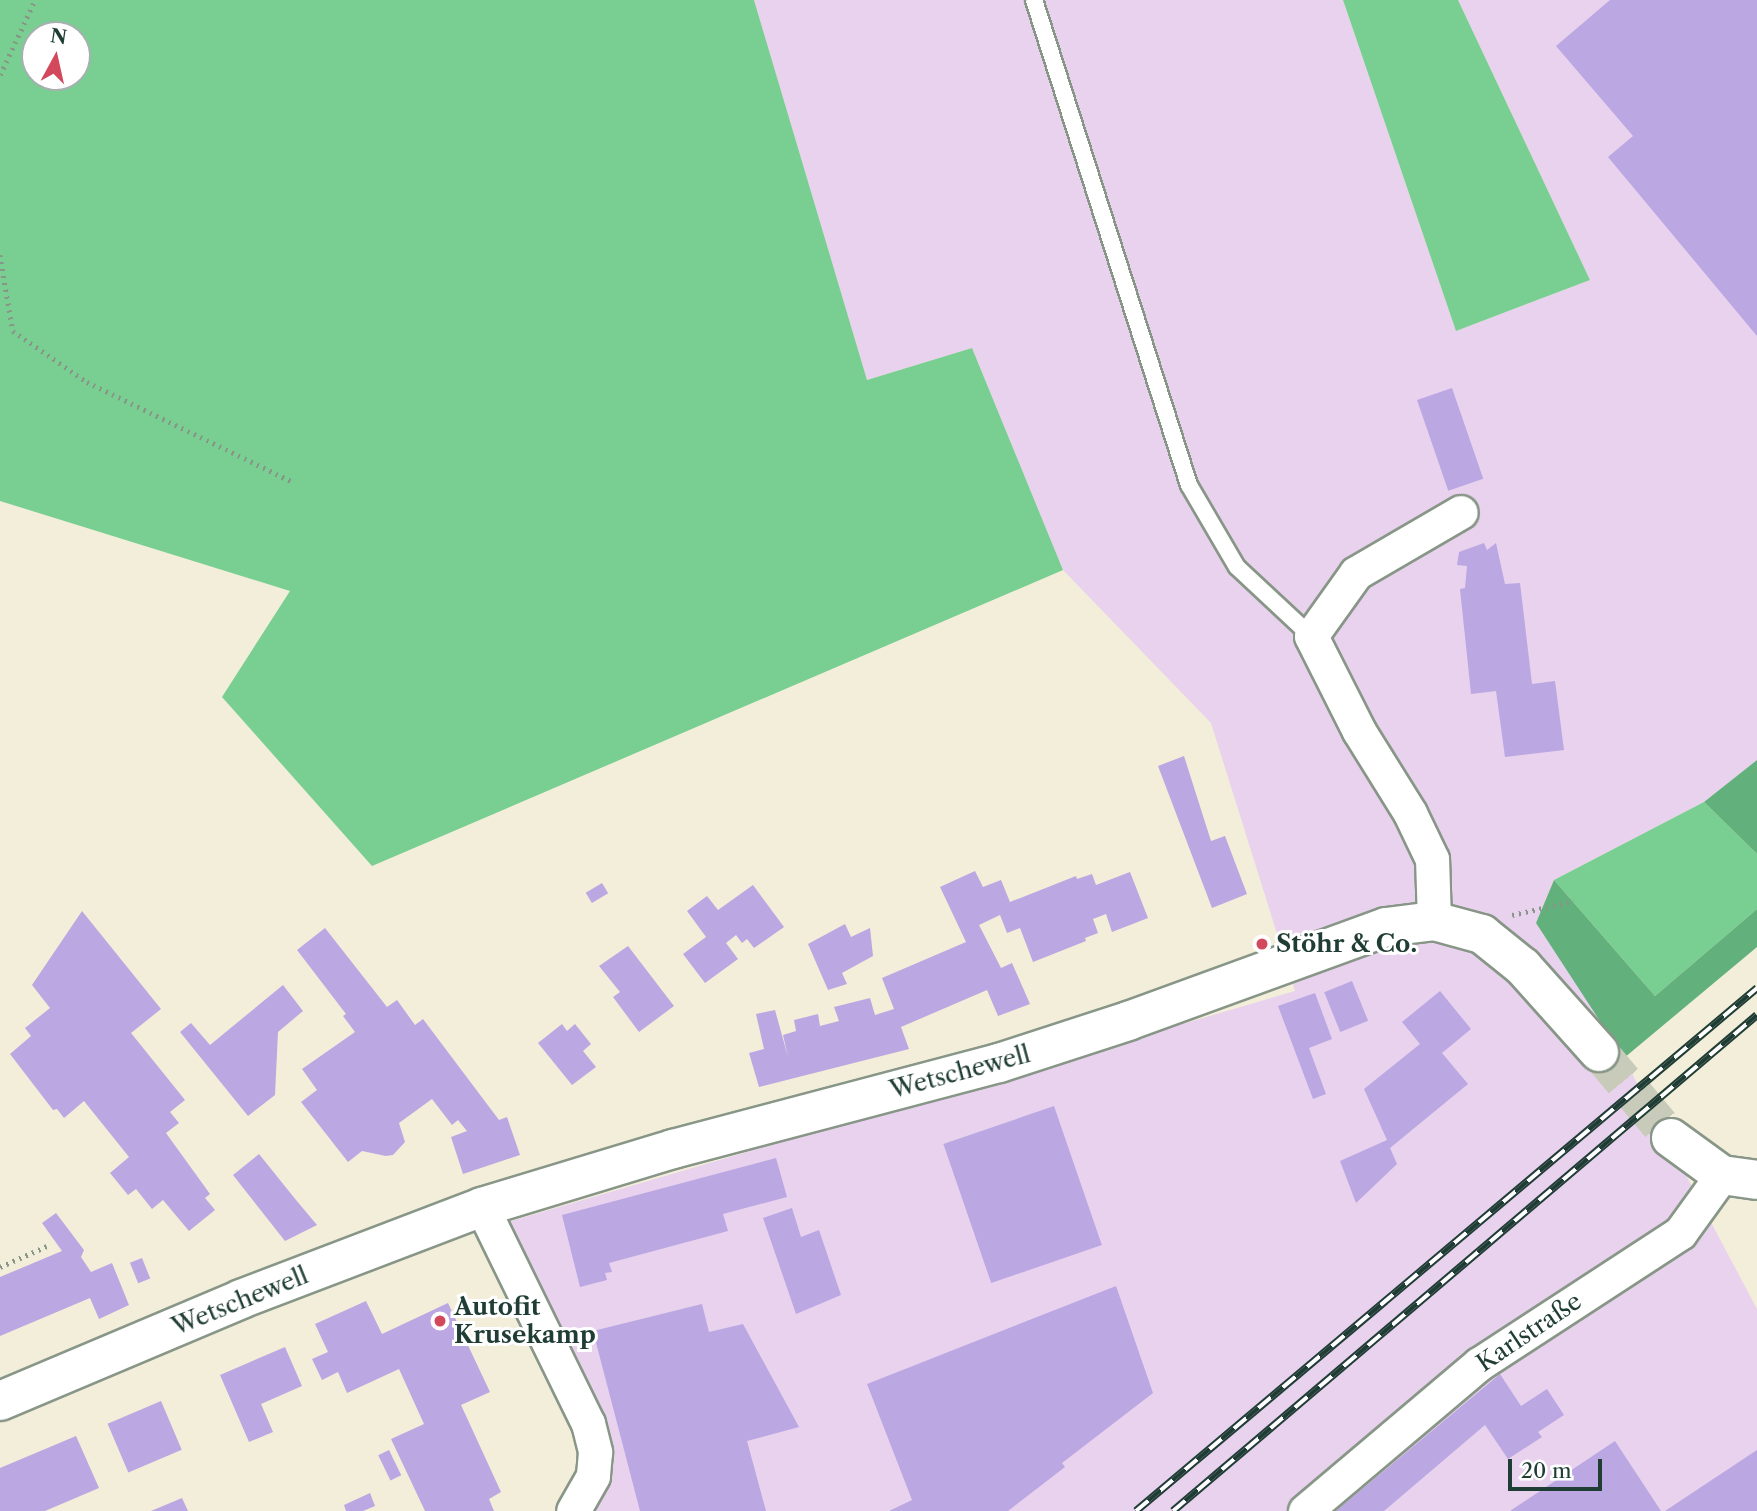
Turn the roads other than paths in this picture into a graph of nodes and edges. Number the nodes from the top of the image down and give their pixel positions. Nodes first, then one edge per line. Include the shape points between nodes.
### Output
1 (1034, 0) edge
2 (1461, 512) dead end
3 (1311, 636) junction
4 (1434, 920) junction
5 (1599, 1052) tunnel mouth
6 (1671, 1138) tunnel mouth
7 (1739, 1177) edge
8 (482, 1207) junction
9 (0, 1401) edge
10 (573, 1511) edge
11 (1305, 1511) edge

1 - 3 lane via 1189,485 1237,567
2 - 3 street via 1356,573
3 - 4 street via 1432,859
4 - 5 street, Wetschewell via 1482,934 1523,967
4 - 8 street, Wetschewell via 1386,927 999,1063 673,1149
6 - 7 street
7 - 11 street, Karlstraße via 1680,1233 1479,1364
8 - 9 street, Wetschewell via 241,1299
8 - 10 street via 588,1423 595,1452 593,1476

